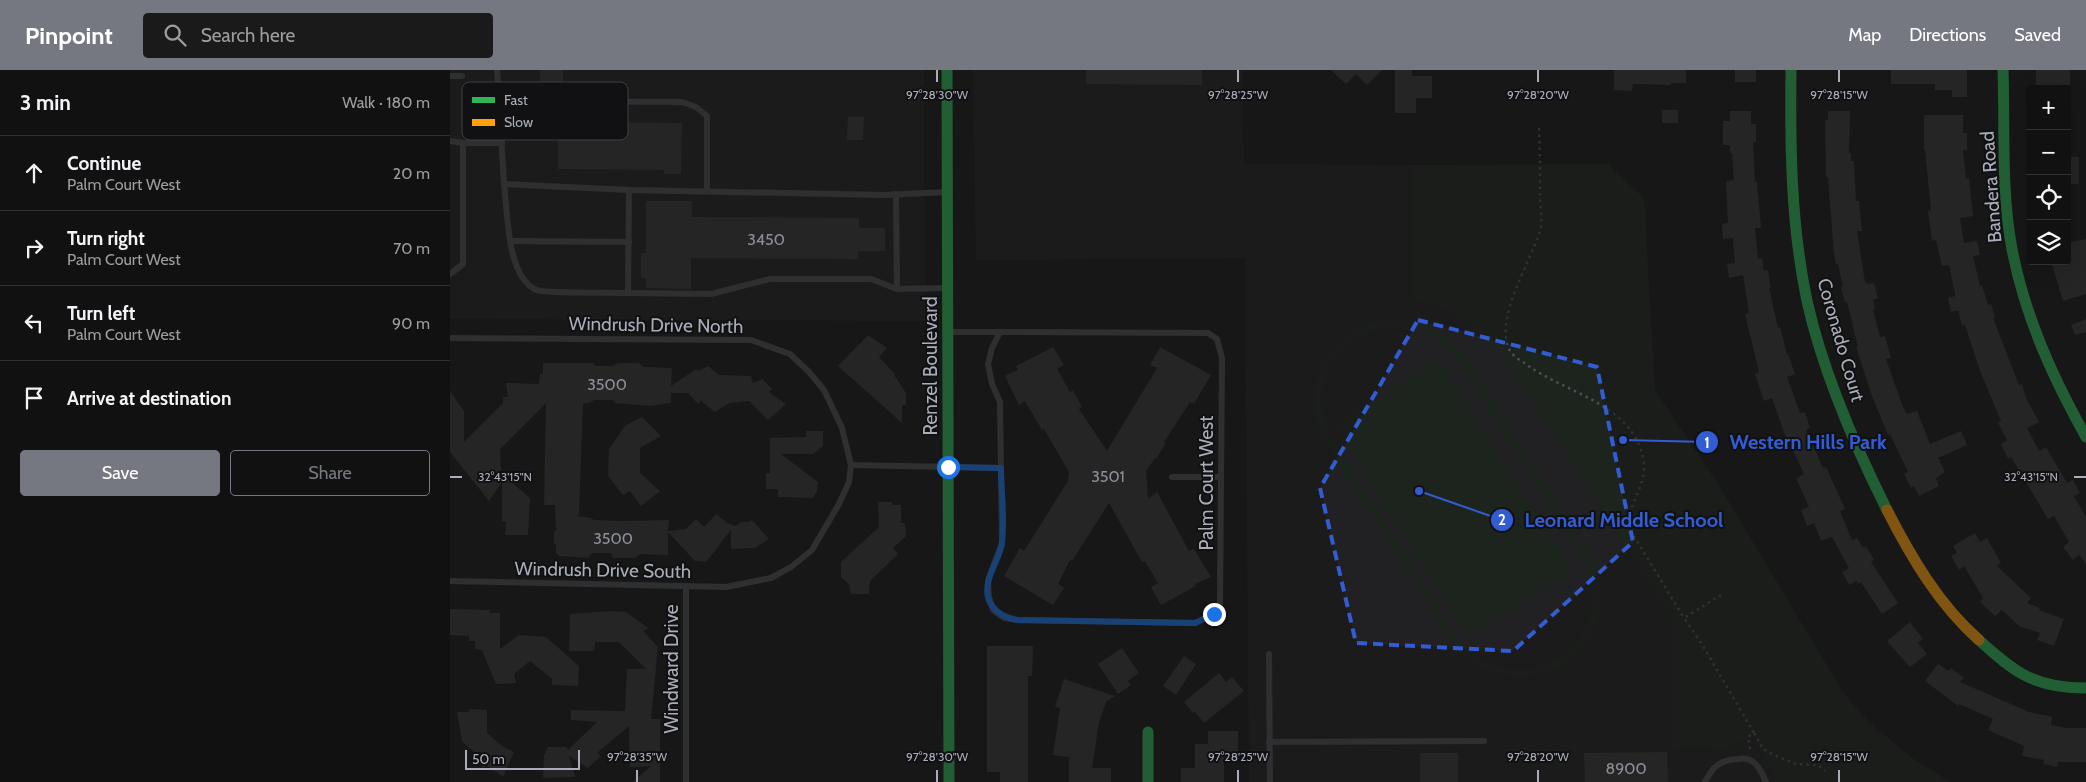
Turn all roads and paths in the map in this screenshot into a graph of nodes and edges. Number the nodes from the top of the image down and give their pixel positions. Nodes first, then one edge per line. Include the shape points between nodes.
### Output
1 (947, 70) edge
2 (1791, 70) edge
3 (2003, 70) edge
4 (450, 76) edge
5 (462, 76) dead end
6 (628, 101) edge
7 (1539, 128) dead end
8 (502, 140) edge
9 (450, 141) edge
10 (463, 143) junction
11 (502, 143) junction
12 (504, 184) junction
13 (629, 190) junction
14 (707, 191) junction
15 (947, 192) junction
16 (896, 194) junction
17 (511, 241) junction
18 (629, 242) junction
19 (450, 274) edge
20 (947, 288) junction
21 (898, 289) junction
22 (628, 293) junction
23 (947, 332) junction
24 (1000, 332) junction
25 (450, 338) edge
26 (2086, 437) edge
27 (851, 465) junction
28 (948, 467) junction
29 (1001, 468) junction
30 (1172, 477) dead end
31 (1221, 477) junction
32 (450, 581) edge
33 (686, 586) junction
34 (1721, 595) dead end
35 (1684, 618) junction
36 (1269, 654) dead end
37 (2086, 688) edge
38 (1148, 732) dead end
39 (1754, 733) junction
40 (1484, 741) dead end
41 (1269, 742) junction
42 (1752, 761) junction
43 (1825, 771) dead end
44 (686, 782) edge
45 (948, 782) edge
46 (1148, 782) edge
47 (1270, 782) edge
48 (1704, 782) edge
49 (1766, 782) edge

1 - 15 street, Renzel Boulevard
2 - 37 street, Coronado Court via 1793,208 1808,301 1832,383 1875,489 1905,545 1956,620 2009,666 2038,682 2064,688
3 - 26 street, Bandera Road via 2008,219 2015,262 2025,305 2043,352
4 - 5 lane
6 - 14 lane via 682,102 707,116
7 - 35 path via 1540,230 1513,300 1506,327 1507,344 1516,357 1532,370 1598,403 1629,430 1642,454 1645,470 1629,528
8 - 11 lane
9 - 10 lane
10 - 11 lane
10 - 19 lane via 462,264
11 - 12 lane
12 - 13 lane
12 - 17 lane
13 - 14 lane
13 - 18 lane
14 - 16 lane
15 - 16 lane
15 - 20 street, Renzel Boulevard
16 - 21 lane
17 - 18 lane
17 - 22 lane via 513,258 523,280 538,291
18 - 22 lane
20 - 21 lane
20 - 23 street, Renzel Boulevard
21 - 22 lane via 871,280 770,279 711,294
23 - 24 lane
23 - 28 street, Renzel Boulevard
24 - 29 lane, Palm Court West via 988,364 1000,402
24 - 31 lane, Palm Court West via 1208,334 1217,339 1222,358
25 - 27 lane, Windrush Drive North via 751,340 790,354 824,390 842,428
27 - 28 lane
27 - 33 lane, Windrush Drive South via 846,489 812,550 791,567 755,582 726,587
28 - 29 lane
28 - 45 street, Renzel Boulevard
29 - 31 lane, Palm Court West via 1002,543 988,580 989,597 993,610 1004,618 1017,620 1195,623 1214,614 1220,603
30 - 31 lane
32 - 33 lane, Windrush Drive South
33 - 44 lane, Windward Drive
34 - 35 path
35 - 39 path
36 - 41 lane
38 - 46 street
39 - 42 path via 1748,737
39 - 43 path via 1763,749 1774,755 1796,764 1818,765
40 - 41 lane
41 - 47 lane
42 - 48 lane via 1744,758 1721,761
42 - 49 lane

